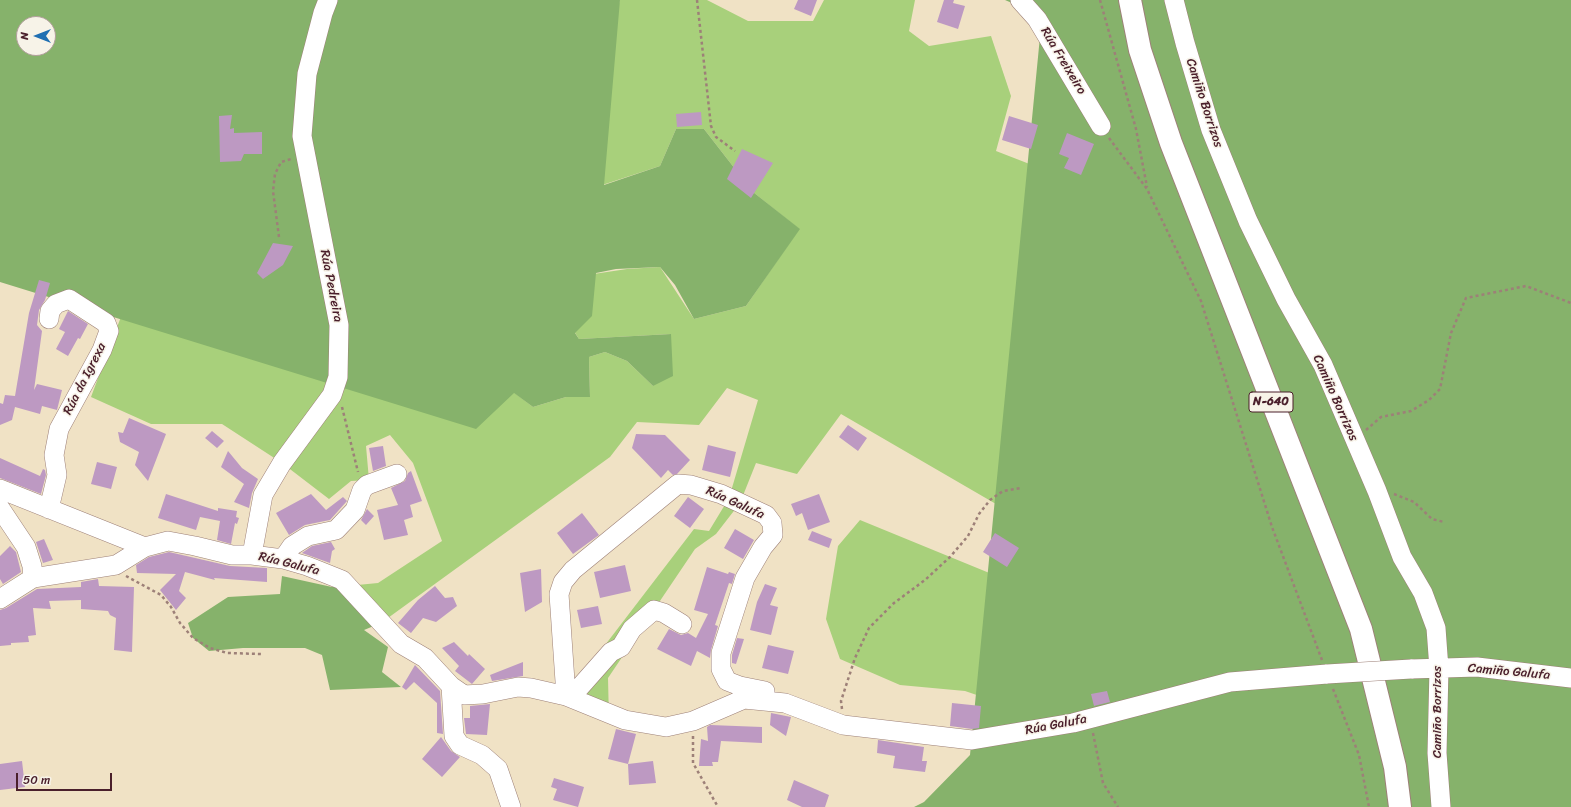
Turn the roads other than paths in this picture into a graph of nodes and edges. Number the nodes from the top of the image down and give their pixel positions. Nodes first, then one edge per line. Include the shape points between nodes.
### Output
1 (328, 0) edge
2 (1020, 0) edge
3 (1130, 0) edge
4 (1174, 0) edge
5 (1101, 126) road end
6 (49, 319) dead end
7 (397, 474) dead end
8 (0, 489) edge
9 (0, 508) edge
10 (49, 508) junction
11 (145, 547) junction
12 (252, 554) junction
13 (283, 559) junction
14 (33, 578) junction
15 (0, 599) edge
16 (682, 624) dead end
17 (1439, 669) junction
18 (1328, 674) joint
19 (1571, 678) edge
20 (451, 686) junction
21 (566, 696) junction
22 (785, 703) junction
23 (511, 807) edge
24 (1400, 807) edge
25 (1441, 807) edge

1 - 12 street, Rúa Pedreira via 307,74 302,136 340,325 338,377 332,395 282,463 263,495
2 - 5 street, Rúa Freixeiro via 1038,19
3 - 24 highway, N-640 via 1140,50 1171,143 1361,629 1395,767
4 - 17 street, Camiño Borrizos via 1184,43 1211,130 1245,214 1286,299 1323,365 1378,492 1402,557 1423,593 1436,628
6 - 10 street, Rúa da Igrexa via 50,311 56,304 69,299 106,323 109,331 102,350 60,429 54,455 57,475
7 - 13 street via 368,485 362,490 356,510 336,530 308,536 292,546
8 - 10 street
9 - 14 street via 26,547
10 - 11 street
11 - 12 street, Rúa Galufa via 168,541 232,555
11 - 14 street, Rúa Galufa via 116,565
12 - 13 street, Rúa Galufa
13 - 20 street, Rúa Galufa via 342,580 401,644 425,658
14 - 15 street, Rúa Galufa
16 - 21 street via 654,610 632,629 621,647 611,652 580,687
17 - 18 street, Camiño Galufa, bridge
17 - 19 street, Camiño Galufa via 1477,667
17 - 25 street, Camiño Borrizos via 1437,753
18 - 22 street, Rúa Galufa via 1230,682 1090,719 972,740 843,725
20 - 21 street, Rúa Galufa via 464,695 518,687
20 - 23 street via 454,736 460,745 482,755 498,768
21 - 22 street, Rúa Galufa via 625,720 666,727 693,721 744,699
21 - 22 street, Rúa Galufa via 559,594 563,582 573,570 678,484 721,494 766,515 772,523 773,535 745,578 721,653 721,669 727,681 775,693

